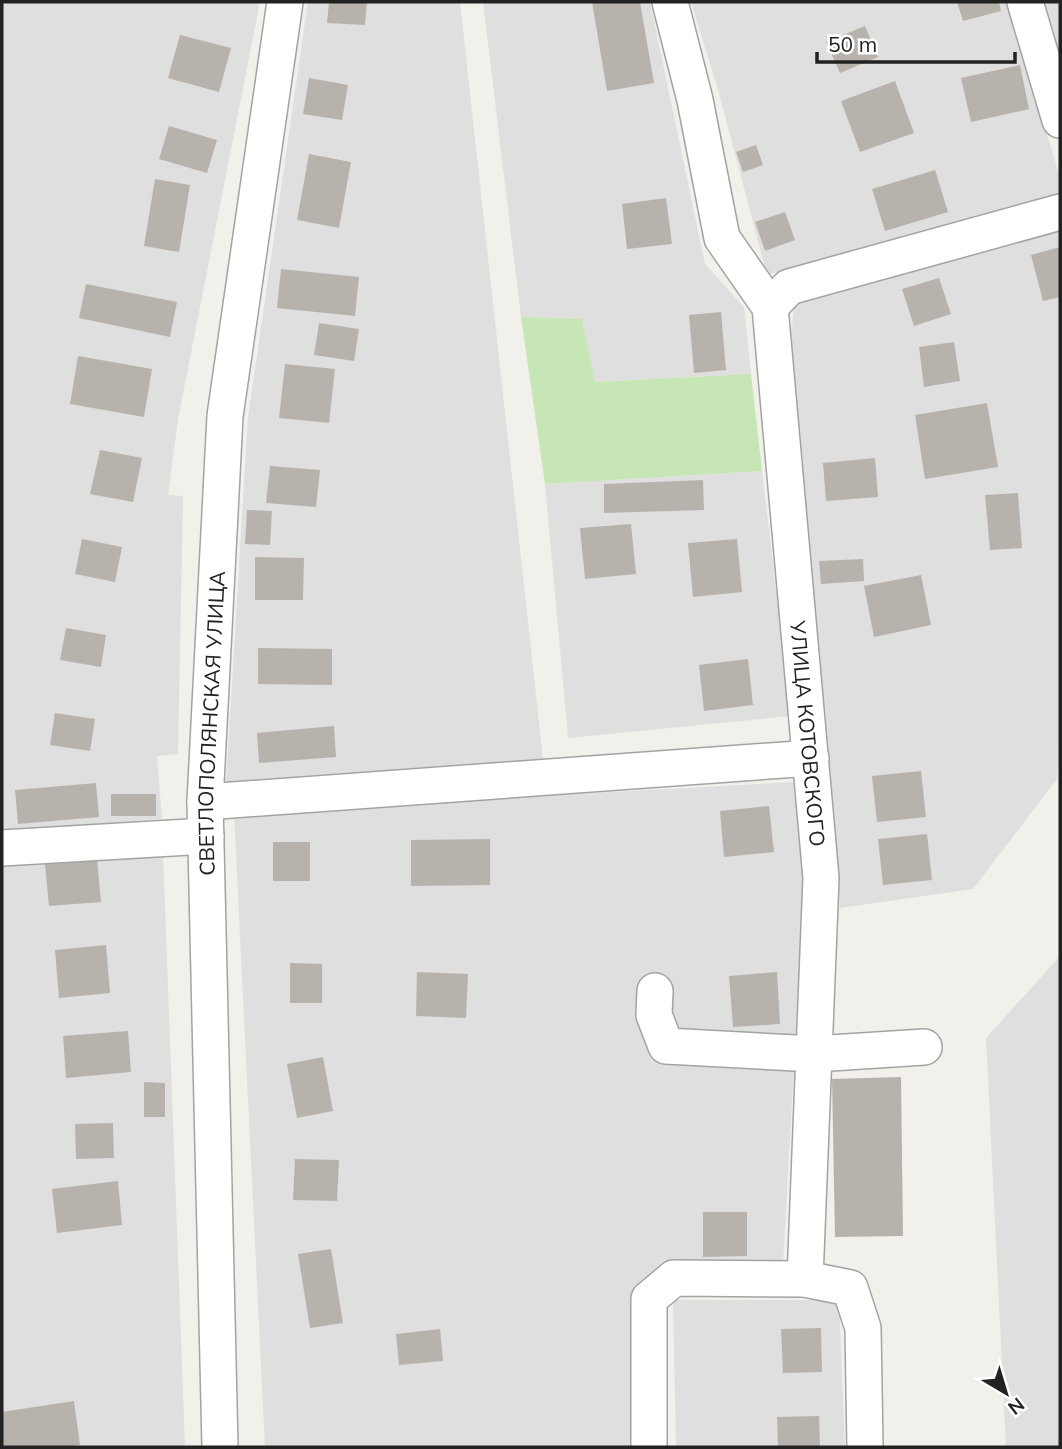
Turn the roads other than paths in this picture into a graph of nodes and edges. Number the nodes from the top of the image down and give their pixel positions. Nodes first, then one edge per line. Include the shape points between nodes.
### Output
1 (285, 2) edge
2 (670, 2) edge
3 (1024, 2) edge
4 (1060, 120) edge
5 (1060, 212) edge
6 (770, 307) junction
7 (811, 758) junction
8 (205, 819) junction
9 (2, 848) edge
10 (655, 991) dead end
11 (924, 1047) dead end
12 (815, 1054) junction
13 (805, 1279) junction
14 (220, 1447) edge
15 (649, 1447) edge
16 (865, 1447) edge

1 - 8 street, СВЕТЛОПОЛЯНСКАЯ УЛИЦА via 225,416
2 - 6 street, УЛИЦА КОТОВСКОГО via 722,238
3 - 4 street
5 - 6 street via 789,287
6 - 7 street, УЛИЦА КОТОВСКОГО
7 - 8 street
7 - 12 street, УЛИЦА КОТОВСКОГО via 821,878
8 - 9 street
8 - 14 street, СВЕТЛОПОЛЯНСКАЯ УЛИЦА
10 - 12 street via 654,1016 666,1046
11 - 12 street
12 - 13 street, УЛИЦА КОТОВСКОГО
13 - 15 street via 674,1278 649,1299
13 - 16 street via 850,1288 863,1328

